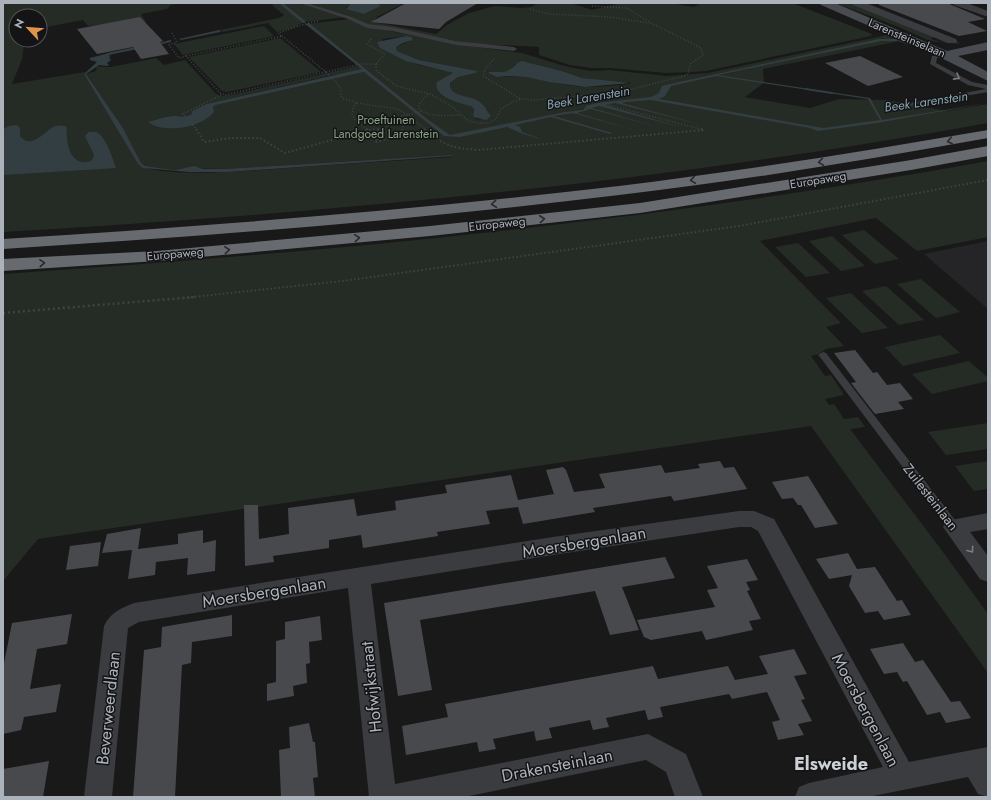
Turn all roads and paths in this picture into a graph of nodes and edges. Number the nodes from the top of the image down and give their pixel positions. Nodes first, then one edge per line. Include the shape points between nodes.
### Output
1 (302, 3) edge
2 (825, 3) edge
3 (857, 3) edge
4 (958, 3) edge
5 (592, 6) dead end
6 (530, 9) dead end
7 (988, 14) edge
8 (350, 18) junction
9 (652, 23) junction
10 (392, 29) junction
11 (172, 33) dead end
12 (282, 36) junction
13 (952, 41) dead end
14 (988, 46) edge
15 (514, 49) dead end
16 (186, 56) junction
17 (940, 56) junction
18 (500, 57) dead end
19 (376, 64) junction
20 (326, 72) junction
21 (988, 77) edge
22 (988, 89) edge
23 (222, 94) junction
24 (428, 94) junction
25 (589, 96) junction
26 (521, 100) junction
27 (357, 103) junction
28 (887, 109) dead end
29 (421, 111) junction
30 (408, 114) junction
31 (404, 115) junction
32 (461, 115) junction
33 (368, 130) junction
34 (376, 132) junction
35 (988, 134) edge
36 (400, 136) junction
37 (402, 139) dead end
38 (988, 151) edge
39 (988, 180) edge
40 (3, 244) edge
41 (3, 265) edge
42 (3, 313) edge
43 (823, 356) dead end
44 (988, 521) edge
45 (954, 527) junction
46 (988, 573) edge
47 (359, 578) junction
48 (120, 621) joint
49 (984, 769) edge
50 (902, 776) junction
51 (98, 797) edge
52 (383, 797) edge
53 (398, 797) edge
54 (689, 797) edge
55 (809, 797) edge

1 - 8 lane
2 - 17 main road, Larensteinselaan
3 - 13 street, Larensteinselaan
4 - 7 street
5 - 9 path via 627,8
6 - 9 path via 548,14 610,17
8 - 10 lane via 367,26
8 - 12 path via 306,23 278,33
9 - 25 path via 701,48 703,55 691,64 688,74 628,90
10 - 15 lane via 456,43
10 - 19 path via 372,37 367,44 385,54
11 - 16 path via 177,42 169,45 179,58
12 - 16 path
12 - 20 path
14 - 17 main road
16 - 23 path
17 - 21 main road, Larensteinselaan
17 -> 22 lane via 933,64 970,84
18 - 26 path via 490,63 483,76
19 - 20 path via 361,64
19 - 24 path via 376,70 396,86
20 - 23 path
20 - 27 path via 342,89 342,98
22 - 28 lane
23 - 33 path via 183,114 204,142 231,138 260,138 285,153
24 - 29 path via 419,104
24 - 32 path via 453,107
25 - 26 path
25 - 30 path via 608,105 704,130 478,150 454,148 436,139
26 - 32 path via 501,109 496,119 489,123 468,121
27 - 30 path
27 - 33 path via 350,113
29 - 30 path
29 - 32 path
30 - 31 path
31 - 34 path
31 - 36 path
33 - 34 path
34 - 36 path via 378,134 375,142
35 -> 40 highway, Europaweg via 822,162 497,204 341,220
36 - 37 path
41 -> 38 highway, Europaweg via 157,256 430,231 640,208
39 - 42 path via 739,226 350,280 223,295
43 - 45 lane, Zuilesteinlaan
44 - 45 street
45 -> 46 street, Zuilesteinlaan
47 - 48 street, Moersbergenlaan via 134,613
47 - 50 street, Moersbergenlaan via 553,546 754,519 766,525
47 - 52 street, Hofwijkstraat
48 - 51 street, Beverweerdlaan via 116,626
49 - 50 street
50 - 55 street
53 - 54 street, Drakensteinlaan via 648,746 676,763

